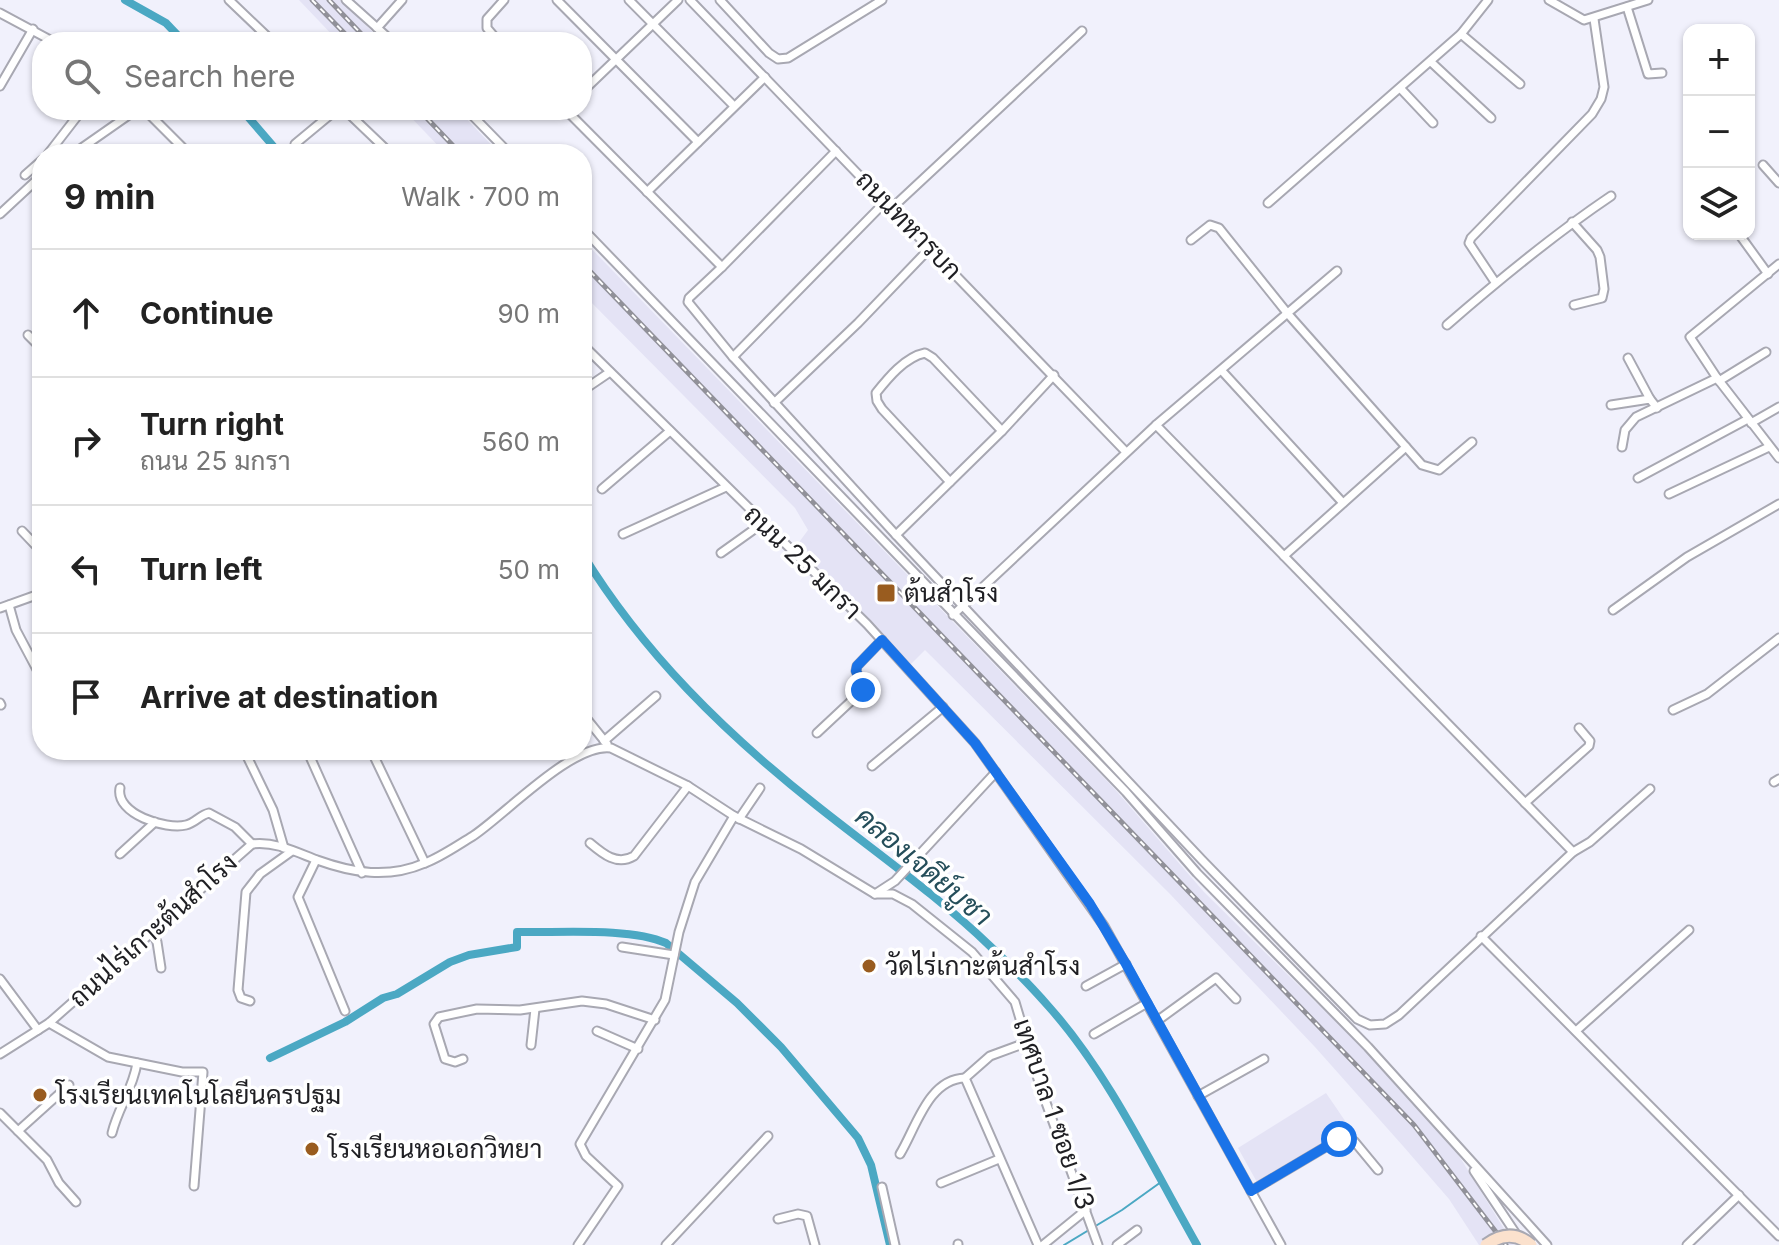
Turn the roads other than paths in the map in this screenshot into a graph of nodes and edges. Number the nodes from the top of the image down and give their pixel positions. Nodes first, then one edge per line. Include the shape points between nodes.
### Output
1 (229, 0) edge
2 (346, 0) edge
3 (402, 0) edge
4 (504, 0) edge
5 (557, 0) edge
6 (629, 0) edge
7 (678, 0) edge
8 (690, 0) edge
9 (720, 0) edge
10 (882, 0) edge
11 (1474, 0) edge
12 (1488, 0) edge
13 (1549, 0) edge
14 (1648, 0) edge
15 (1627, 7) junction
16 (1482, 9) junction
17 (0, 13) edge
18 (1594, 19) junction
19 (653, 24) junction
20 (377, 28) junction
21 (33, 29) junction
22 (1082, 31) dead end
23 (38, 32) edge
24 (263, 32) edge
25 (382, 32) edge
26 (490, 32) edge
27 (589, 32) edge
28 (1461, 34) junction
29 (592, 35) edge
30 (616, 59) junction
31 (1431, 62) junction
32 (1662, 73) dead end
33 (765, 77) junction
34 (592, 82) edge
35 (1520, 84) dead end
36 (0, 86) edge
37 (1401, 89) junction
38 (734, 106) junction
39 (1491, 118) dead end
40 (74, 120) edge
41 (122, 120) edge
42 (155, 120) edge
43 (324, 120) edge
44 (355, 120) edge
45 (477, 120) edge
46 (576, 120) edge
47 (1433, 123) dead end
48 (698, 142) junction
49 (56, 144) edge
50 (87, 144) edge
51 (179, 144) edge
52 (295, 144) dead end
53 (381, 144) edge
54 (500, 144) edge
55 (836, 151) junction
56 (1763, 165) dead end
57 (32, 169) edge
58 (25, 175) dead end
59 (1779, 183) edge
60 (32, 184) edge
61 (647, 192) junction
62 (1611, 196) dead end
63 (886, 201) junction
64 (1268, 203) dead end
65 (892, 208) junction
66 (0, 214) edge
67 (1572, 222) junction
68 (592, 238) edge
69 (1191, 240) dead end
70 (1743, 240) edge
71 (930, 248) junction
72 (1779, 264) edge
73 (722, 267) junction
74 (1337, 271) dead end
75 (1768, 274) junction
76 (1495, 282) junction
77 (1574, 305) dead end
78 (1288, 314) junction
79 (1447, 325) dead end
80 (28, 335) dead end
81 (32, 339) edge
82 (1766, 352) dead end
83 (592, 354) edge
84 (733, 357) junction
85 (1628, 358) dead end
86 (1222, 371) junction
87 (610, 372) junction
88 (1054, 375) junction
89 (1718, 380) junction
90 (592, 384) edge
91 (1650, 399) junction
92 (774, 403) junction
93 (1611, 405) dead end
94 (1779, 407) edge
95 (1657, 408) junction
96 (1750, 421) junction
97 (1156, 425) junction
98 (670, 431) junction
99 (1002, 431) junction
100 (1472, 442) dead end
101 (1406, 447) junction
102 (1622, 447) dead end
103 (1769, 447) junction
104 (1126, 452) junction
105 (1779, 457) edge
106 (1638, 478) dead end
107 (950, 482) junction
108 (726, 487) junction
109 (602, 489) dead end
110 (1669, 494) dead end
111 (1343, 503) junction
112 (1779, 504) edge
113 (763, 523) junction
114 (22, 531) dead end
115 (623, 534) dead end
116 (896, 535) junction
117 (32, 542) edge
118 (721, 553) dead end
119 (1284, 556) junction
120 (32, 597) edge
121 (9, 605) junction
122 (963, 606) junction
123 (0, 608) edge
124 (1613, 610) dead end
125 (953, 615) junction
126 (1779, 638) edge
127 (882, 640) junction
128 (32, 660) edge
129 (656, 696) dead end
130 (943, 707) junction
131 (1673, 710) dead end
132 (592, 726) edge
133 (1579, 728) dead end
134 (817, 733) dead end
135 (604, 741) junction
136 (611, 748) junction
137 (592, 750) edge
138 (249, 760) edge
139 (311, 760) edge
140 (376, 760) edge
141 (574, 760) edge
142 (872, 766) dead end
143 (996, 772) junction
144 (688, 786) junction
145 (120, 788) dead end
146 (760, 788) dead end
147 (1650, 789) dead end
148 (1525, 803) junction
149 (737, 818) junction
150 (155, 822) junction
151 (590, 843) dead end
152 (252, 844) junction
153 (288, 849) junction
154 (1573, 852) junction
155 (120, 854) dead end
156 (316, 860) junction
157 (425, 863) junction
158 (362, 873) junction
159 (875, 894) junction
160 (1689, 930) dead end
161 (152, 932) junction
162 (1481, 936) junction
163 (622, 947) dead end
164 (675, 950) junction
165 (1126, 964) junction
166 (161, 968) dead end
167 (0, 979) edge
168 (1086, 986) dead end
169 (1236, 999) dead end
170 (250, 1001) dead end
171 (1147, 1003) junction
172 (535, 1009) junction
173 (345, 1011) dead end
174 (655, 1020) junction
175 (1157, 1021) junction
176 (49, 1023) junction
177 (38, 1030) junction
178 (597, 1031) dead end
179 (1576, 1031) junction
180 (1094, 1034) dead end
181 (1028, 1042) junction
182 (531, 1045) dead end
183 (638, 1049) junction
184 (0, 1054) edge
185 (463, 1059) dead end
186 (1264, 1059) dead end
187 (137, 1063) junction
188 (965, 1078) junction
189 (69, 1085) dead end
190 (1198, 1096) junction
191 (0, 1113) edge
192 (18, 1131) junction
193 (112, 1133) dead end
194 (768, 1136) dead end
195 (1458, 1150) junction
196 (900, 1154) dead end
197 (999, 1159) junction
198 (1378, 1170) dead end
199 (941, 1183) dead end
200 (194, 1186) dead end
201 (882, 1187) dead end
202 (1251, 1191) junction
203 (1739, 1195) junction
204 (76, 1202) dead end
205 (1087, 1214) junction
206 (778, 1219) dead end
207 (1137, 1230) dead end
208 (1779, 1236) edge
209 (578, 1245) edge
210 (666, 1245) edge
211 (815, 1245) edge
212 (895, 1245) edge
213 (1040, 1245) edge
214 (1098, 1245) edge
215 (1117, 1245) edge
216 (1281, 1245) edge
217 (1486, 1245) edge
218 (1523, 1245) edge
219 (1531, 1245) edge
220 (1547, 1245) edge
221 (1687, 1245) edge

1 - 24 street
2 - 20 street
3 - 20 street
4 - 26 street via 487,19
5 - 27 street
6 - 19 street
7 - 19 street
8 - 33 street, ถนนทหารบก
9 - 10 street via 778,59 788,58
11 - 16 street
12 - 16 street
13 - 18 street via 1581,19
14 - 15 street
15 - 18 street
15 - 32 street via 1648,74
16 - 28 street
17 - 21 street
18 - 76 street via 1604,87 1601,99 1469,243
19 - 30 street
19 - 38 street
20 - 25 street
21 - 23 street
21 - 36 street
22 - 65 street
28 - 31 street
28 - 35 street
29 - 30 street
30 - 34 street
30 - 48 street
31 - 37 street
31 - 39 street
33 - 38 street
33 - 55 street, ถนนทหารบก
37 - 47 street
37 - 64 street
38 - 48 street
40 - 49 street
41 - 50 street
42 - 51 street
43 - 52 street
44 - 53 street
45 - 54 street
46 - 61 street
48 - 61 street
55 - 63 street, ถนนทหารบก
55 - 73 street
56 - 59 street
57 - 58 street
60 - 66 street
61 - 73 street
62 - 67 street
63 - 65 street, ถนนทหารบก
63 - 84 street
65 - 71 street, ถนนทหารบก
67 - 76 street
67 - 77 street via 1597,250 1604,295
68 - 125 street
69 - 78 street via 1210,225 1219,228
70 - 75 street
71 - 88 street, ถนนทหารบก
71 - 92 street
72 - 75 street
73 - 84 street via 688,302
74 - 78 street
75 - 89 street via 1690,337
76 - 79 street
78 - 86 street
78 - 101 street
80 - 81 street
82 - 89 street
83 - 87 street, ถนน 25 มกรา
84 - 92 street
85 - 91 street
86 - 97 street
86 - 111 street
87 - 90 street
87 - 98 street, ถนน 25 มกรา
88 - 99 street
88 - 104 street, ถนนทหารบก
89 - 95 street
89 - 96 street
91 - 93 street
91 - 95 street
92 - 116 street
94 - 96 street
95 - 102 street via 1629,422
96 - 103 street
96 - 106 street
97 - 104 street
97 - 119 street
98 - 108 street, ถนน 25 มกรา
98 - 109 street
99 - 107 street
99 - 107 street via 925,353 908,360 881,386 876,393 882,409
100 - 101 street via 1439,470 1422,465
101 - 111 street
103 - 105 street
103 - 110 street
104 - 122 street
107 - 116 street
108 - 113 street, ถนน 25 มกรา
108 - 115 street
111 - 119 street
112 - 124 street via 1687,557
113 - 118 street
113 - 127 street, ถนน 25 มกรา
114 - 117 street
116 - 122 street
119 - 148 street
120 - 121 street
121 - 123 street
121 - 128 street
122 - 125 street
122 - 162 street via 1357,1019 1385,1024 1399,1015
125 - 195 street via 1368,1047
126 - 131 street via 1707,694
127 - 130 street, ถนน 25 มกรา
127 - 134 street via 857,666 863,690
129 - 135 street
130 - 142 street
130 - 143 street, ถนน 25 มกรา
132 - 135 street
133 - 148 street via 1589,746
135 - 136 street
136 - 137 street, ถนนไร่เกาะต้นสำโรง
136 - 144 street
138 - 153 street
139 - 158 street
140 - 157 street
141 - 157 street, ถนนไร่เกาะต้นสำโรง via 474,835
143 - 159 street via 895,881
143 - 165 street, ถนน 25 มกรา
144 - 149 street
144 - 151 street via 634,856 621,861
145 - 150 street via 121,802
146 - 149 street
147 - 154 street
148 - 154 street
149 - 159 street
149 - 164 street via 695,882
150 - 152 street via 186,825 209,813
150 - 155 street
152 - 153 street, ถนนไร่เกาะต้นสำโรง
152 - 161 street, ถนนไร่เกาะต้นสำโรง
153 - 156 street, ถนนไร่เกาะต้นสำโรง
153 - 170 street via 246,892 238,990
154 - 162 street
156 - 158 street, ถนนไร่เกาะต้นสำโรง
156 - 173 street via 298,897
157 - 158 street, ถนนไร่เกาะต้นสำโรง
159 - 181 street, เทศบาล 1 ซอย 1/3 via 893,894 912,904 972,952 1015,1002
160 - 179 street
161 - 166 street
161 - 176 street, ถนนไร่เกาะต้นสำโรง
162 - 179 street
163 - 164 street
164 - 174 street via 668,990
165 - 168 street
165 - 171 street, ถนน 25 มกรา
167 - 177 street
169 - 175 street via 1216,978
171 - 175 street, ถนน 25 มกรา
171 - 180 street
172 - 174 street via 593,1001
172 - 182 street
172 - 185 street via 477,1009 439,1017 434,1024 445,1059
174 - 183 street
175 - 190 street, ถนน 25 มกรา
176 - 177 street, ถนนไร่เกาะต้นสำโรง
176 - 187 street via 108,1057
177 - 184 street, ถนนไร่เกาะต้นสำโรง
178 - 183 street
179 - 203 street
181 - 188 street via 990,1056
181 - 205 street, เทศบาล 1 ซอย 1/3
183 - 209 street via 580,1144 618,1186
186 - 190 street
187 - 193 street
187 - 200 street via 203,1072
188 - 196 street via 952,1079 936,1092
188 - 197 street
189 - 192 street
190 - 202 street, ถนน 25 มกรา
191 - 192 street
192 - 204 street via 47,1160
194 - 210 street
195 - 218 street
195 - 220 street
197 - 199 street
197 - 213 street
198 - 202 street via 1354,1141 1339,1139
201 - 212 street
202 - 216 street, ถนน 25 มกรา
203 - 208 street
203 - 221 street
205 - 213 street
205 - 214 street, เทศบาล 1 ซอย 1/3
206 - 211 street via 806,1214
207 - 215 street
217 - 219 street, bridge via 1514,1235

